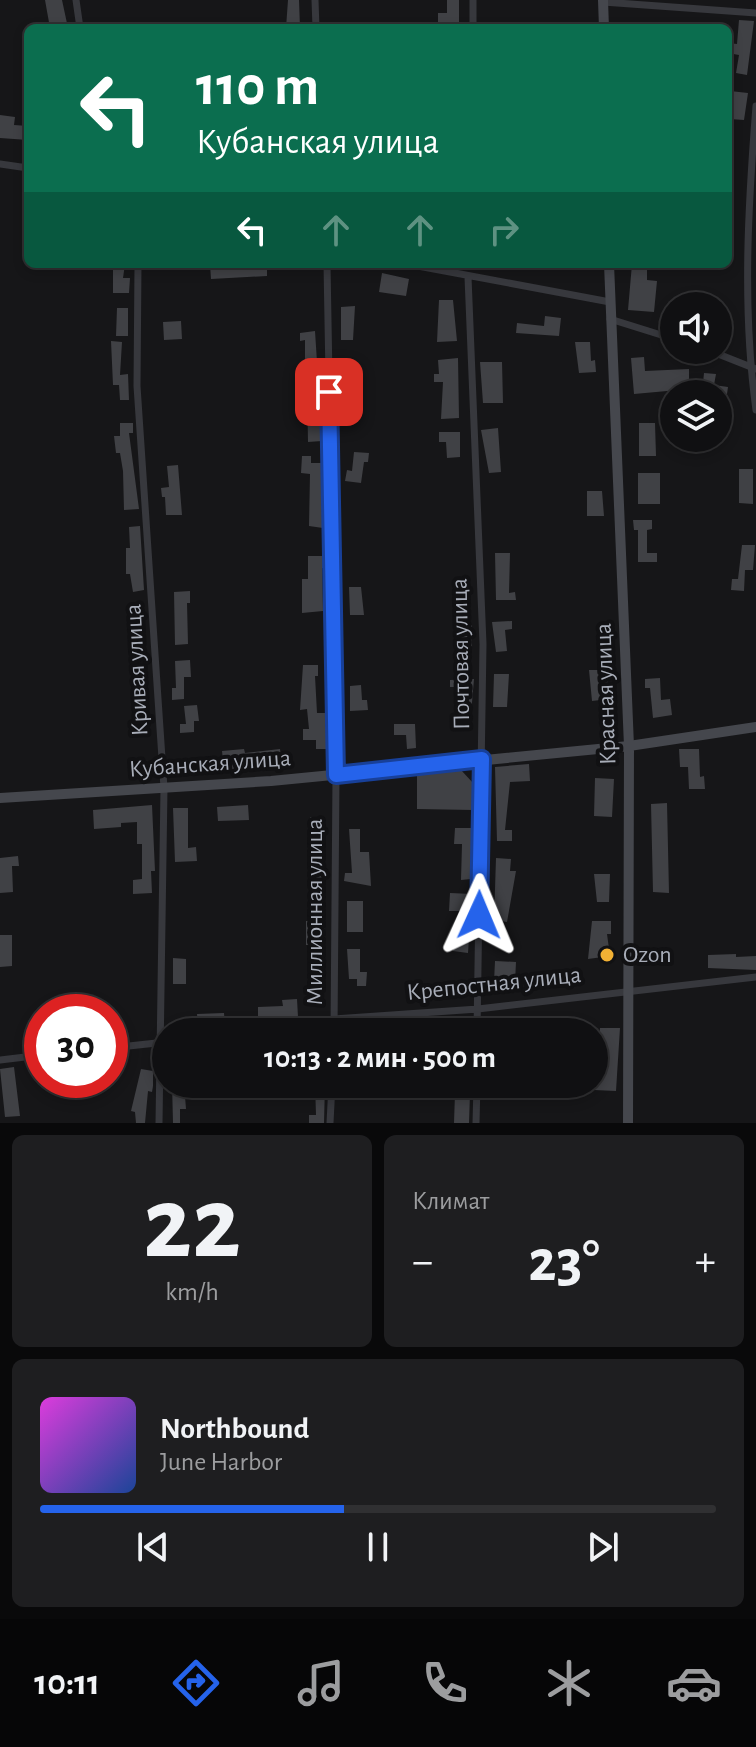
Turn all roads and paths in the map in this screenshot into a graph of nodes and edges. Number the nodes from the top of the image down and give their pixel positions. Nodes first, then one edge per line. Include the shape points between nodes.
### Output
1 (76, 0) edge
2 (315, 0) edge
3 (473, 0) edge
4 (603, 1) edge
5 (756, 13) edge
6 (79, 24) edge
7 (316, 24) edge
8 (473, 24) edge
9 (604, 24) edge
10 (756, 106) edge
11 (0, 164) edge
12 (24, 167) edge
13 (752, 217) edge
14 (138, 268) edge
15 (327, 268) edge
16 (426, 268) edge
17 (609, 268) edge
18 (468, 277) junction
19 (610, 302) junction
20 (610, 319) junction
21 (660, 335) edge
22 (732, 359) edge
23 (753, 366) edge
24 (756, 410) edge
25 (756, 727) edge
26 (629, 746) junction
27 (482, 759) junction
28 (336, 775) junction
29 (164, 788) junction
30 (0, 798) edge
31 (756, 977) edge
32 (630, 990) junction
33 (478, 1009) junction
34 (162, 1018) edge
35 (334, 1018) edge
36 (348, 1018) edge
37 (478, 1018) edge
38 (152, 1043) edge
39 (128, 1046) edge
40 (24, 1057) edge
41 (0, 1060) edge
42 (160, 1098) edge
43 (331, 1098) edge
44 (477, 1098) edge
45 (159, 1123) edge
46 (330, 1123) edge
47 (476, 1123) edge
48 (628, 1123) edge

1 - 6 street
2 - 7 street
3 - 8 street
4 - 5 street
4 - 9 street
10 - 13 street
11 - 12 street
13 - 23 street
14 - 29 street, Кривая улица via 137,386
15 - 28 street, Миллионная улица
16 - 18 street
17 - 19 street, Красная улица
18 - 19 street
18 - 27 street, Почтовая улица via 483,644
19 - 20 street, Красная улица
20 - 21 street
20 - 26 street, Красная улица
22 - 23 street
23 - 24 street
25 - 26 street, Кубанская улица
26 - 27 street, Кубанская улица
26 - 32 street, Красная улица
27 - 28 street, Кубанская улица
27 - 33 street, Почтовая улица
28 - 29 street, Кубанская улица
28 - 35 street, Миллионная улица
29 - 30 street, Кубанская улица
29 - 34 street, Кривая улица
31 - 32 street, Крепостная улица
32 - 33 street, Крепостная улица
32 - 48 street, Красная улица
33 - 36 street, Крепостная улица
33 - 37 street, Почтовая улица
38 - 39 street
40 - 41 street
42 - 45 street, Кривая улица
43 - 46 street
44 - 47 street

